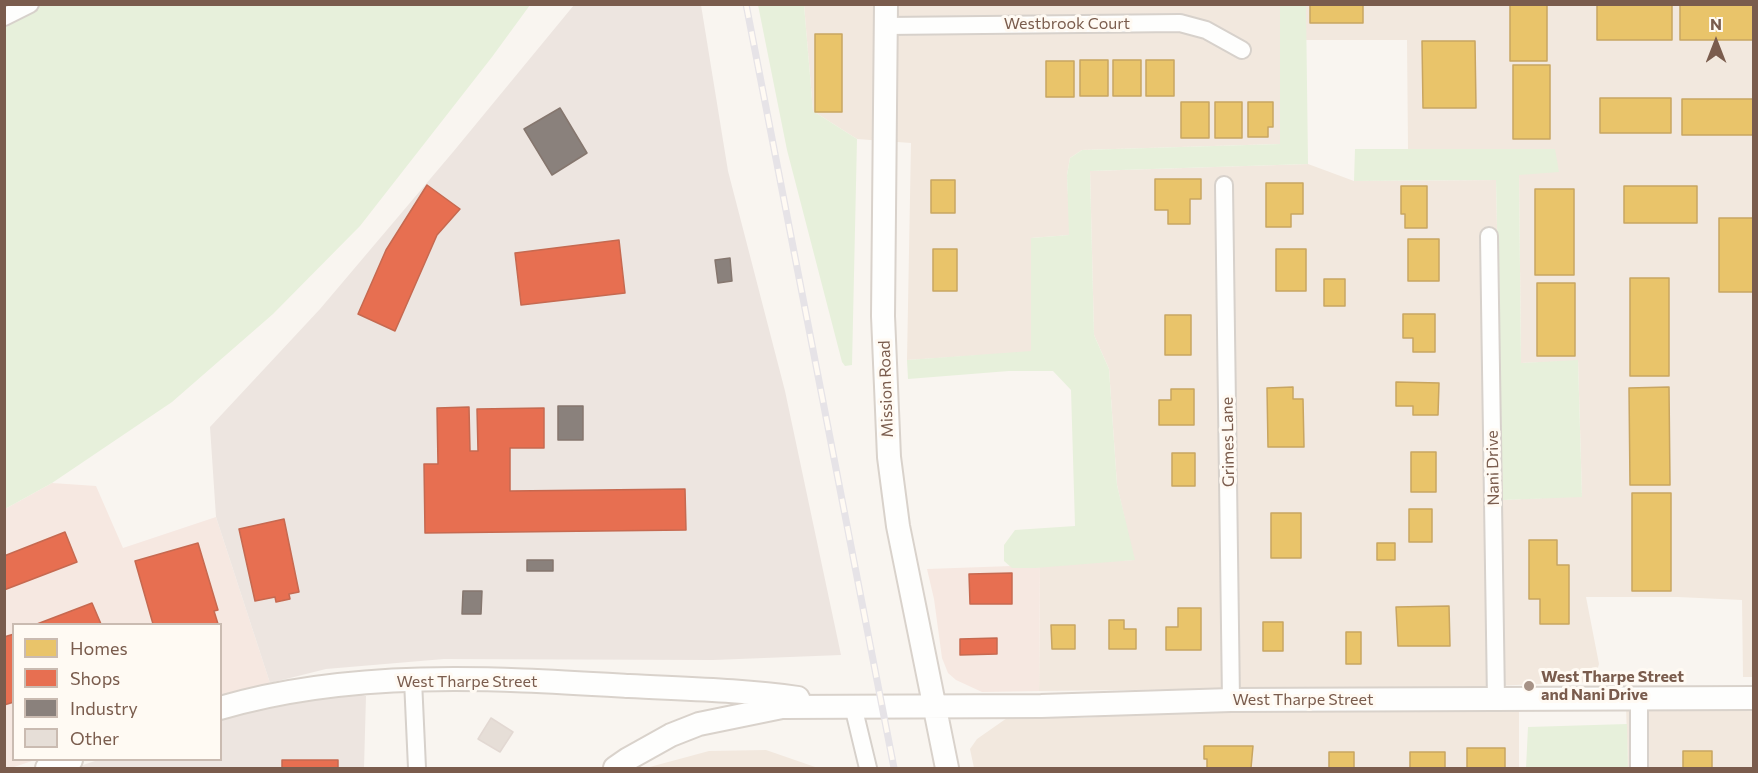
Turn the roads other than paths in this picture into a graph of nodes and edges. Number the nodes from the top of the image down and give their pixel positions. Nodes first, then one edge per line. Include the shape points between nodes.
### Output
1 (30, 4) edge
2 (886, 15) edge
3 (4, 17) edge
4 (1242, 50) dead end
5 (1224, 185) dead end
6 (1489, 236) dead end
7 (412, 680) junction
8 (666, 688) junction
9 (1754, 698) edge
10 (1639, 699) junction
11 (1232, 700) junction
12 (1496, 700) junction
13 (853, 706) junction
14 (935, 706) junction
15 (222, 708) edge
16 (699, 724) junction
17 (66, 761) edge
18 (47, 768) edge
19 (417, 768) edge
20 (615, 768) edge
21 (868, 768) edge
22 (947, 768) edge
23 (1639, 768) edge

1 - 3 street
2 - 4 street, Westbrook Court via 1180,23 1206,30
2 - 14 main road, Mission Road via 883,316 889,457 898,526
5 - 11 street, Grimes Lane
6 - 12 street, Nani Drive
7 - 8 main road, West Tharpe Street
7 - 15 main road, West Tharpe Street via 291,692
7 - 19 street
8 - 13 main road, West Tharpe Street via 760,692
8 - 16 main road via 683,699
9 - 10 main road, West Tharpe Street
10 - 12 main road, West Tharpe Street
10 - 23 street
11 - 12 main road, West Tharpe Street
11 - 14 main road, West Tharpe Street
13 - 14 main road, West Tharpe Street
13 - 16 main road via 782,707
13 - 21 street
14 - 22 main road, Mission Road
16 - 20 main road via 671,735
17 - 18 main road

